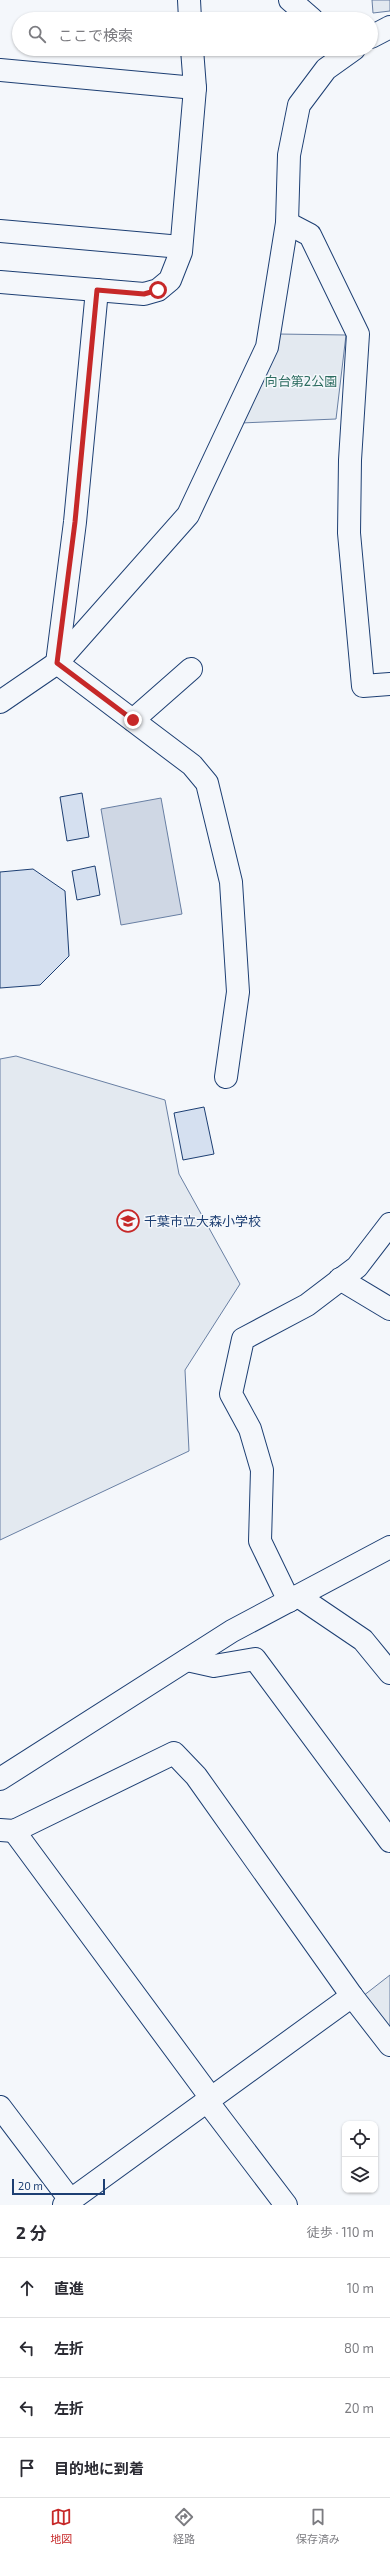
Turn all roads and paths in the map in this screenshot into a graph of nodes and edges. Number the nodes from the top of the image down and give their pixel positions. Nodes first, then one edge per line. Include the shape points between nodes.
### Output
1 (189, 0) edge
2 (290, 0) edge
3 (190, 12) edge
4 (304, 12) edge
5 (390, 27) edge
6 (378, 33) edge
7 (193, 56) edge
8 (342, 56) edge
9 (0, 70) edge
10 (195, 88) junction
11 (287, 223) junction
12 (0, 231) edge
13 (181, 250) junction
14 (0, 282) edge
15 (97, 290) junction
16 (57, 663) junction
17 (191, 669) dead end
18 (390, 684) edge
19 (0, 702) edge
20 (133, 720) junction
21 (226, 1077) dead end
22 (390, 1224) edge
23 (340, 1279) junction
24 (390, 1309) edge
25 (390, 1547) edge
26 (293, 1598) junction
27 (187, 1660) junction
28 (390, 1673) edge
29 (0, 1779) edge
30 (7, 1830) edge
31 (390, 1841) edge
32 (352, 1996) junction
33 (390, 2045) edge
34 (209, 2100) junction
35 (0, 2107) edge
36 (67, 2203) edge
37 (286, 2205) edge

1 - 3 street
2 - 4 street
5 - 6 street
7 - 10 street
8 - 11 street via 326,69 299,106 289,155
9 - 10 street
10 - 13 street
11 - 16 street via 267,347 188,515
11 - 18 street via 310,235 358,334 350,460 349,533 363,686
12 - 13 street
13 - 15 street via 170,280 158,290 144,294
14 - 15 street
15 - 16 street via 75,522
16 - 19 street
16 - 20 street
17 - 20 street
20 - 21 street via 192,765 207,783 231,882 238,992
22 - 23 street via 357,1267
23 - 24 street
23 - 26 street via 307,1305 243,1339 230,1394 250,1429 262,1470 260,1541
25 - 26 street
26 - 27 street via 232,1631
26 - 28 street via 363,1640
27 - 29 street
27 - 31 street via 214,1666 255,1659
30 - 32 street via 174,1753 196,1776
30 - 34 street
32 - 33 street
32 - 34 street
34 - 36 street
34 - 37 street
35 - 36 street

